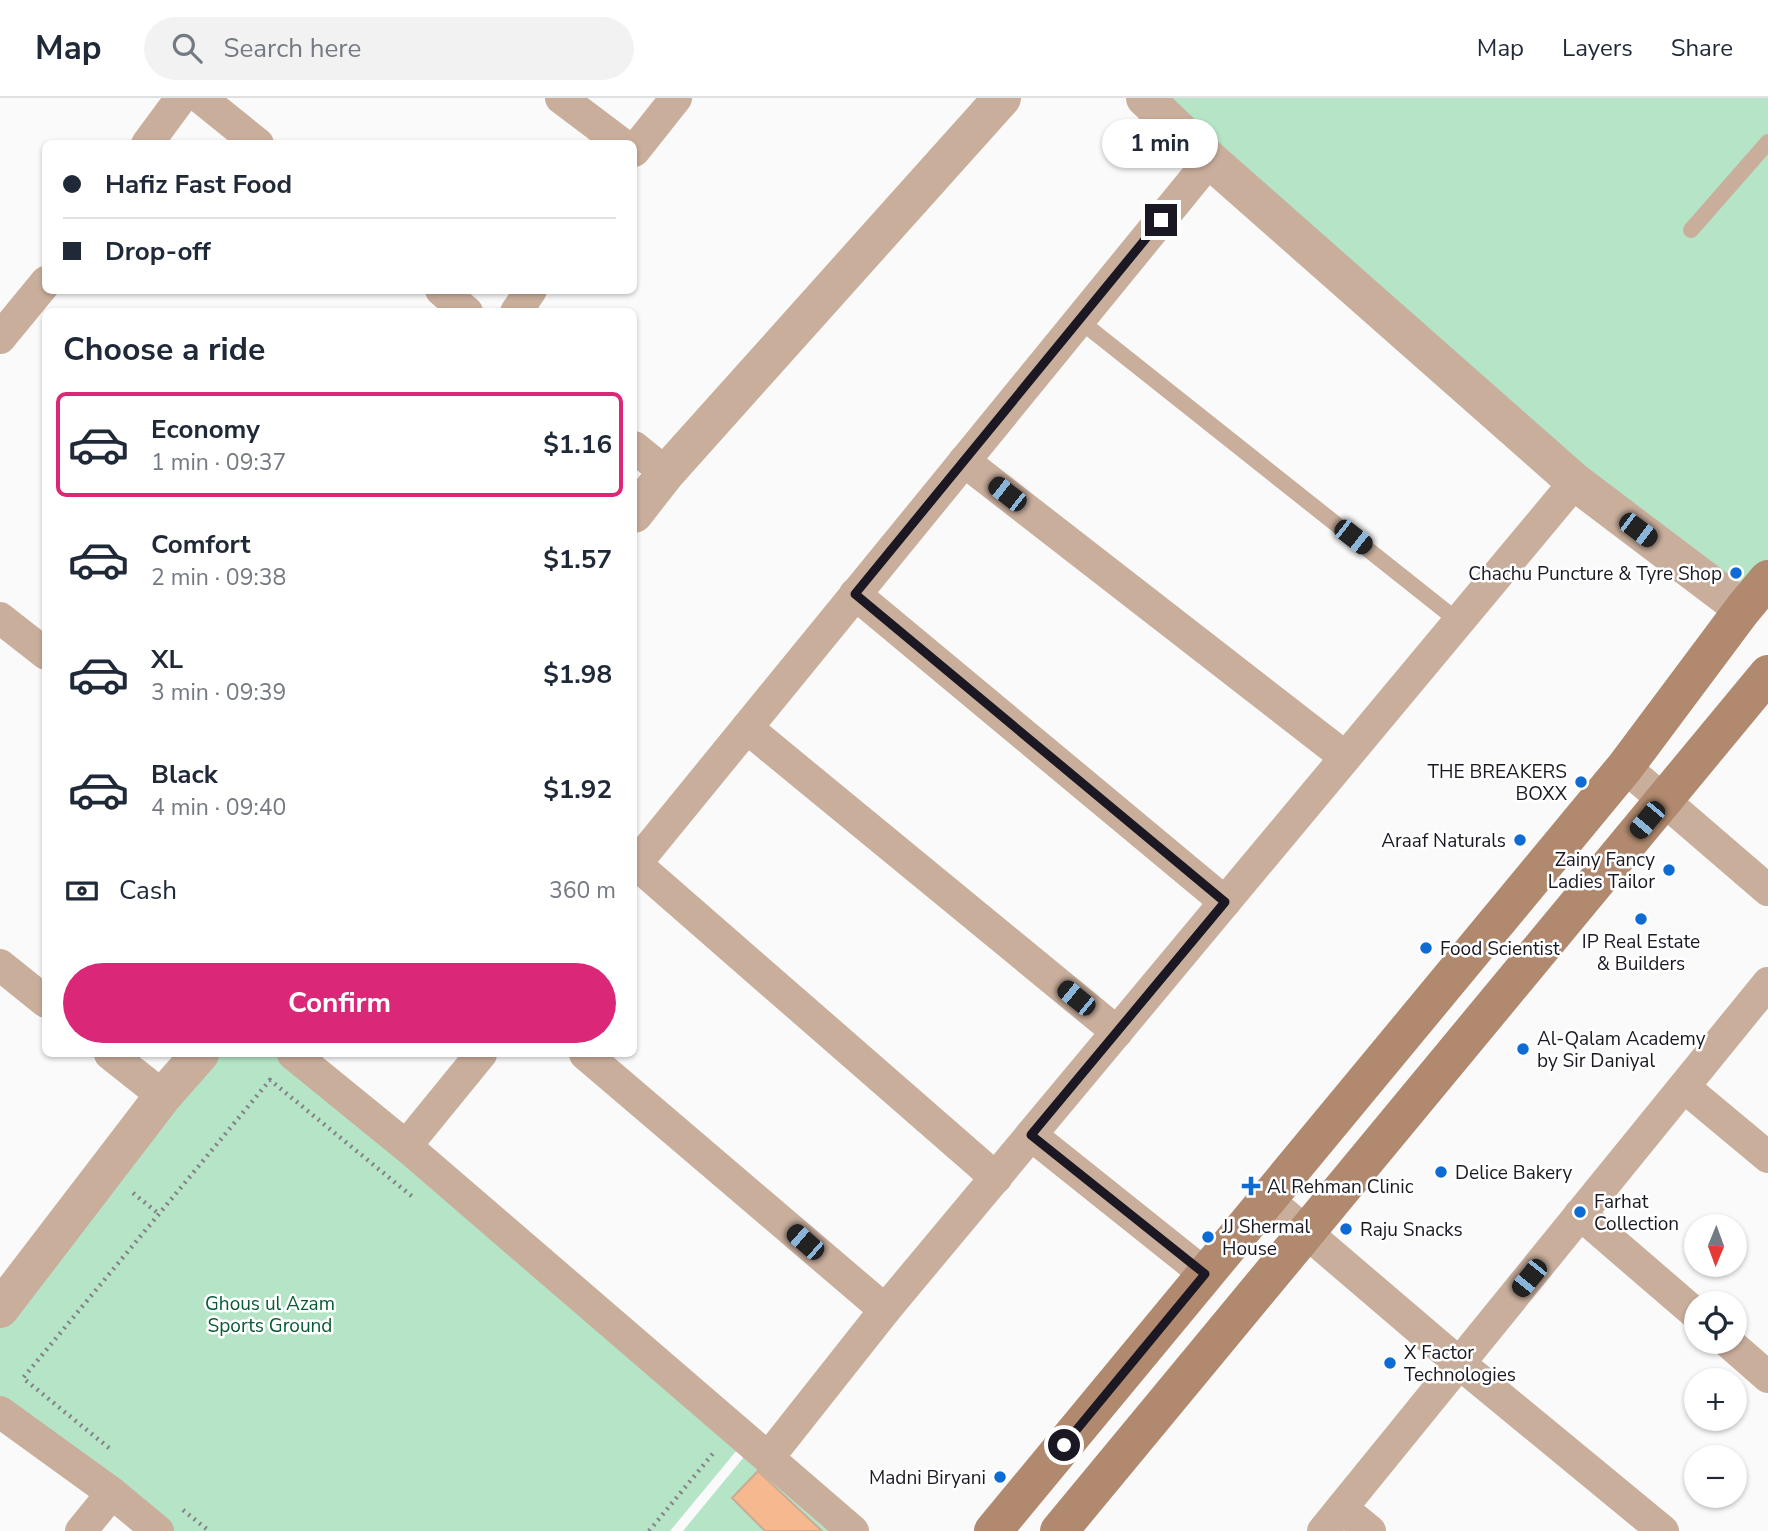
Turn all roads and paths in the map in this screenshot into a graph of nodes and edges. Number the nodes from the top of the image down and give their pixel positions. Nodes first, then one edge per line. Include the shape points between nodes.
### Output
1 (181, 98) edge
2 (201, 98) edge
3 (561, 98) edge
4 (676, 98) edge
5 (1002, 98) edge
6 (1145, 98) edge
7 (150, 140) edge
8 (253, 140) edge
9 (616, 140) edge
10 (1768, 142) edge
11 (637, 147) edge
12 (1210, 160) junction
13 (1691, 230) dead end
14 (446, 294) edge
15 (40, 299) edge
16 (462, 308) edge
17 (1079, 320) junction
18 (0, 338) edge
19 (637, 449) edge
20 (964, 461) junction
21 (666, 473) junction
22 (1575, 482) junction
23 (637, 510) edge
24 (1768, 579) edge
25 (855, 594) junction
26 (1743, 609) junction
27 (0, 618) edge
28 (1458, 621) junction
29 (42, 651) edge
30 (1768, 674) edge
31 (747, 728) junction
32 (1345, 757) junction
33 (1625, 767) junction
34 (1664, 799) junction
35 (637, 863) edge
36 (637, 867) edge
37 (1768, 890) edge
38 (1225, 902) junction
39 (0, 965) edge
40 (1768, 983) edge
41 (42, 999) edge
42 (1117, 1032) junction
43 (114, 1057) edge
44 (197, 1057) edge
45 (297, 1057) edge
46 (479, 1057) edge
47 (589, 1057) edge
48 (1684, 1087) junction
49 (163, 1096) junction
50 (1031, 1135) junction
51 (406, 1146) junction
52 (1768, 1157) edge
53 (996, 1178) junction
54 (1267, 1199) junction
55 (419, 1203) dead end
56 (1580, 1214) junction
57 (1307, 1232) junction
58 (1205, 1274) junction
59 (1684, 1304) edge
60 (0, 1309) edge
61 (886, 1310) junction
62 (1742, 1354) edge
63 (1460, 1363) junction
64 (1768, 1377) edge
65 (0, 1412) edge
66 (718, 1448) dead end
67 (116, 1455) dead end
68 (768, 1458) junction
69 (112, 1493) junction
70 (178, 1506) dead end
71 (1332, 1519) edge
72 (81, 1531) edge
73 (158, 1531) edge
74 (209, 1531) edge
75 (649, 1531) edge
76 (853, 1531) edge
77 (993, 1531) edge
78 (1059, 1531) edge
79 (1370, 1531) edge
80 (1664, 1531) edge

1 - 7 street
2 - 8 street
3 - 9 street
4 - 11 street
5 - 21 street
6 - 12 street
10 - 13 lane
12 - 17 street
12 - 22 street
14 - 16 street
15 - 18 street
17 - 20 street
17 - 28 lane
19 - 21 street
20 - 25 street
20 - 32 street
21 - 23 street
22 - 26 street
22 - 28 street
24 - 26 main road
25 - 31 street
25 - 38 street
26 - 33 main road
27 - 29 street
28 - 32 street
30 - 34 main road
31 - 35 street
31 - 42 street
32 - 38 street
33 - 34 street
33 - 54 main road
34 - 37 street
34 - 57 main road
36 - 53 street
38 - 42 street
39 - 41 street
40 - 48 street
42 - 50 street
43 - 49 street
44 - 49 street
45 - 51 street
46 - 51 street
47 - 61 street
48 - 52 street
48 - 56 street
49 - 60 street
50 - 53 street
50 - 58 street
51 - 68 street
53 - 61 street
54 - 57 street
54 - 58 main road
55 - 67 path via 270,1080 23,1378
56 - 59 street
56 - 63 street
57 - 63 street
57 - 78 main road
58 - 77 main road
61 - 68 street
62 - 64 street
63 - 71 street
63 - 80 street
65 - 69 street
66 - 75 path
68 - 76 street
69 - 72 street
69 - 73 street
70 - 74 path
71 - 79 street

